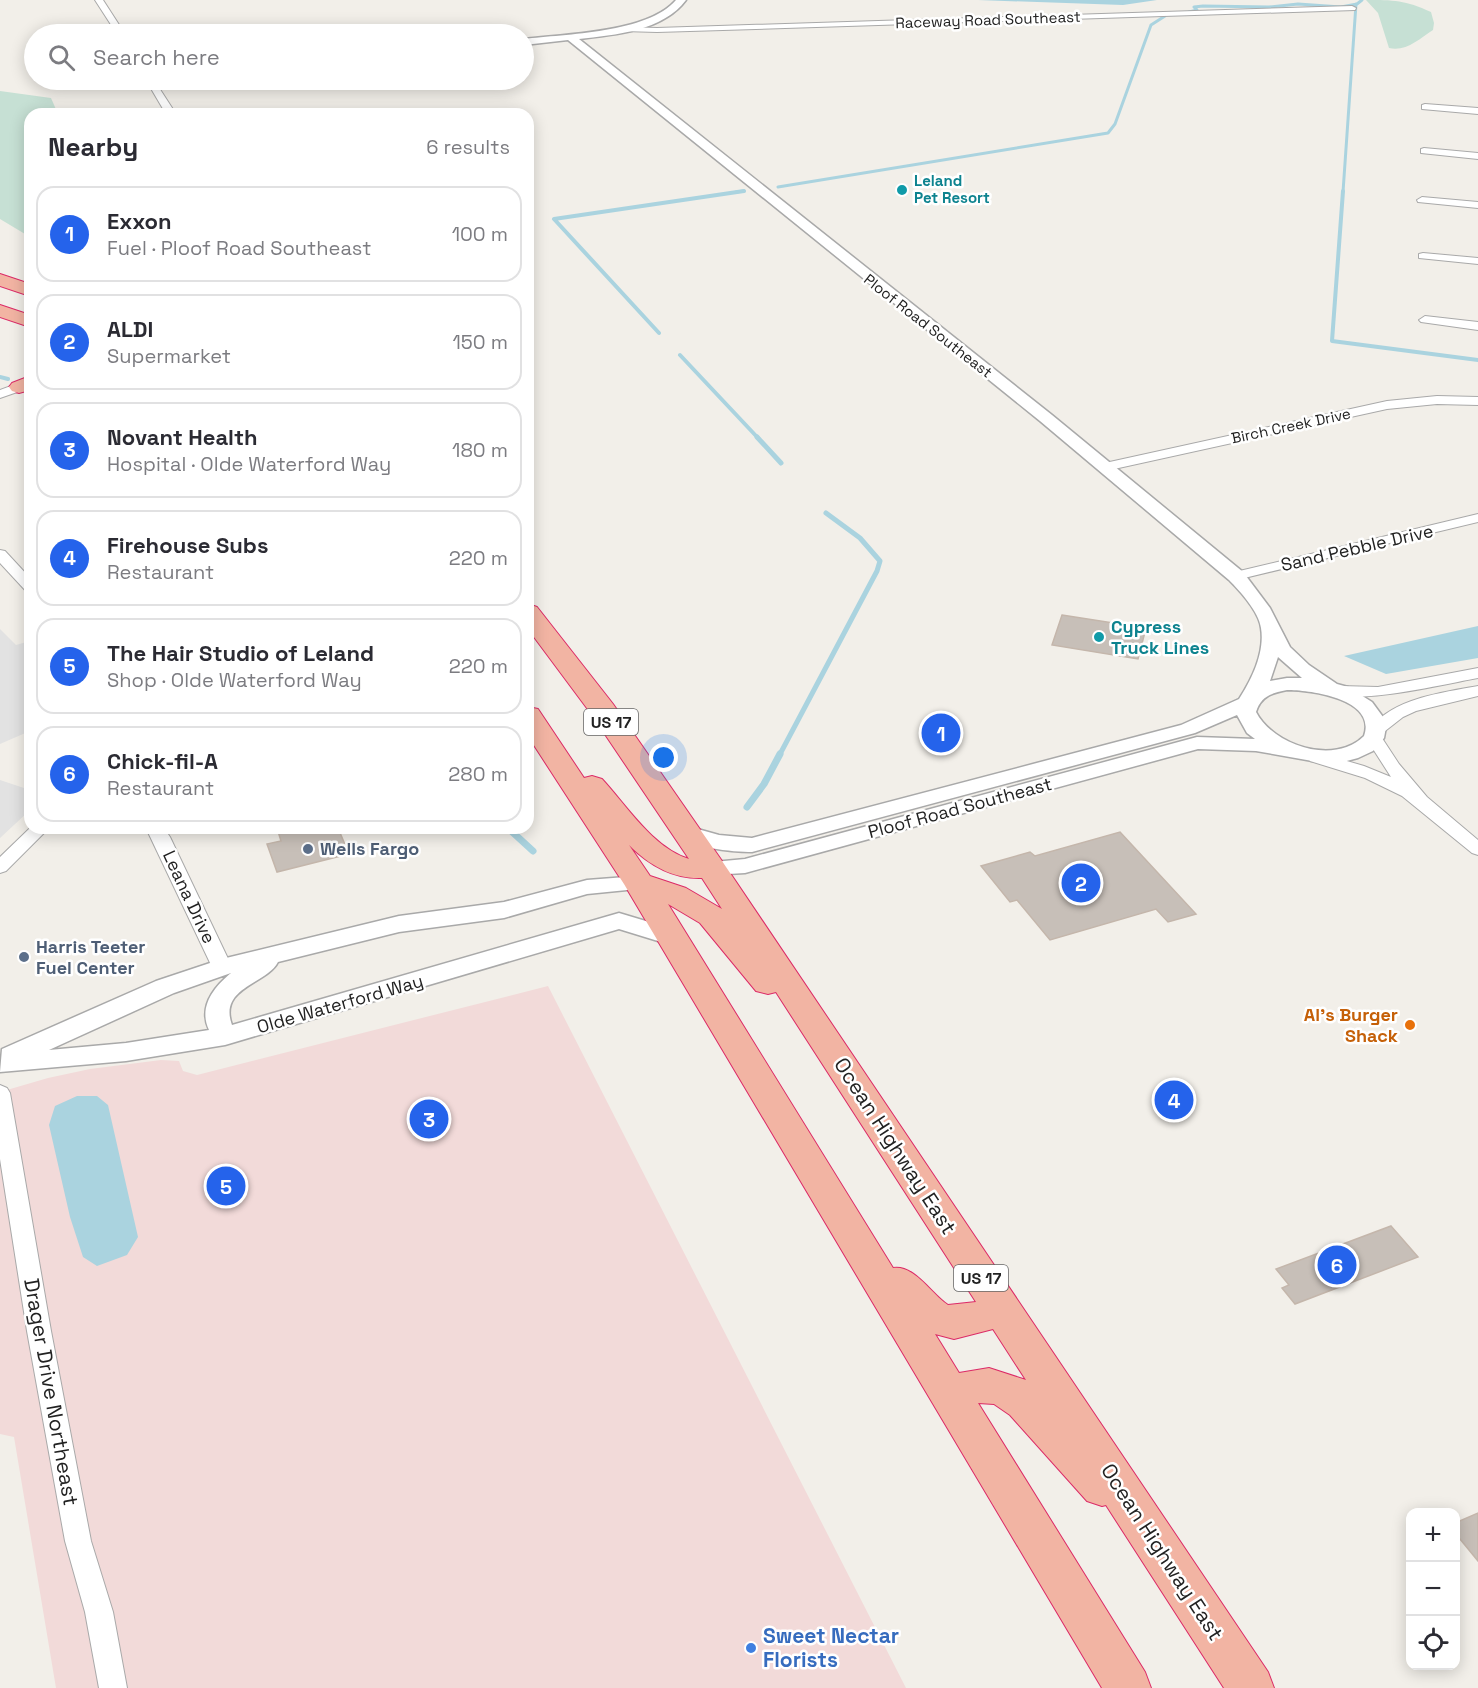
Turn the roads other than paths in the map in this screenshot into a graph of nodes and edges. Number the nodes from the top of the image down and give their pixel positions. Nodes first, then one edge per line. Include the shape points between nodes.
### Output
1 (99, 0) edge
2 (681, 0) edge
3 (1352, 8) dead end
4 (115, 24) edge
5 (623, 29) junction
6 (570, 37) junction
7 (534, 41) edge
8 (156, 90) edge
9 (1425, 107) dead end
10 (167, 108) edge
11 (1478, 111) edge
12 (1424, 151) dead end
13 (1478, 156) edge
14 (1422, 200) dead end
15 (1478, 205) edge
16 (1423, 256) dead end
17 (1478, 261) edge
18 (0, 280) edge
19 (24, 288) edge
20 (0, 311) edge
21 (24, 319) edge
22 (1425, 320) dead end
23 (1478, 326) edge
24 (1478, 401) edge
25 (1105, 467) junction
26 (1478, 519) edge
27 (0, 554) edge
28 (1236, 576) junction
29 (24, 580) edge
30 (534, 620) edge
31 (1270, 629) junction
32 (1478, 673) edge
33 (1334, 689) junction
34 (1478, 691) edge
35 (1250, 699) junction
36 (534, 721) edge
37 (534, 724) edge
38 (1375, 735) junction
39 (1290, 750) junction
40 (1421, 801) junction
41 (687, 833) junction
42 (34, 834) edge
43 (159, 834) edge
44 (1478, 849) edge
45 (0, 867) edge
46 (711, 868) junction
47 (639, 883) junction
48 (671, 937) junction
49 (277, 955) junction
50 (222, 967) junction
51 (225, 1036) junction
52 (0, 1062) edge
53 (850, 1078) junction
54 (0, 1093) edge
55 (849, 1228) junction
56 (1002, 1310) junction
57 (950, 1394) junction
58 (1168, 1561) junction
59 (113, 1688) edge
60 (1128, 1688) edge
61 (1251, 1688) edge

1 - 4 street
2 - 5 street via 666,16
3 - 5 street, Raceway Road Southeast
5 - 6 street
6 - 7 street
6 - 25 street, Ploof Road Southeast
8 - 10 street
9 - 11 street
12 - 13 street
14 - 15 street
16 - 17 street
18 - 19 highway
20 - 21 highway
22 - 23 street
24 - 25 street, Birch Creek Drive via 1387,405
25 - 28 street, Ploof Road Southeast
26 - 28 street, Sand Pebble Drive
27 - 29 street
28 - 31 street, Ploof Road Southeast via 1252,594
30 - 41 highway, Ocean Highway East / US 17 via 603,710
31 - 33 street, Ploof Road Southeast via 1288,657 1314,679
31 - 35 street, Ploof Road Southeast via 1271,649 1265,673
32 - 33 street via 1378,692
33 - 35 street via 1286,683 1268,686
33 - 38 street, Ploof Road Southeast via 1368,709 1375,720
34 - 38 street via 1402,710 1385,721
35 - 39 street via 1245,715 1251,727 1263,738
35 - 41 street, Ploof Road Southeast via 1188,729 752,845 734,846
36 - 46 highway via 656,853 678,866
37 - 47 highway
38 - 39 street, Ploof Road Southeast via 1366,746 1337,756
38 - 40 street via 1392,767
39 - 40 street via 1393,782
39 - 46 street, Ploof Road Southeast via 1226,742 1181,746 745,866
40 - 44 street
41 - 46 highway, Ocean Highway East / US 17
42 - 45 street
43 - 50 street, Leana Drive
46 - 53 highway, Ocean Highway East / US 17
47 - 48 highway
47 - 49 street, Olde Waterford Way via 587,887 504,910 399,924
47 - 53 highway via 675,895 711,916
48 - 51 street, Olde Waterford Way via 619,921
48 - 55 highway
49 - 50 street, Olde Waterford Way
49 - 51 street via 251,970 220,999 217,1020
50 - 52 street, Olde Waterford Way via 156,991
51 - 52 street, Olde Waterford Way via 126,1052
53 - 56 highway, Ocean Highway East / US 17
54 - 59 street, Drager Drive Northeast via 78,1541 99,1611
55 - 56 highway via 924,1312 955,1323 974,1321
55 - 57 highway
56 - 58 highway, Ocean Highway East / US 17
57 - 58 highway via 980,1385 1011,1390
57 - 60 highway
58 - 61 highway, Ocean Highway East / US 17

